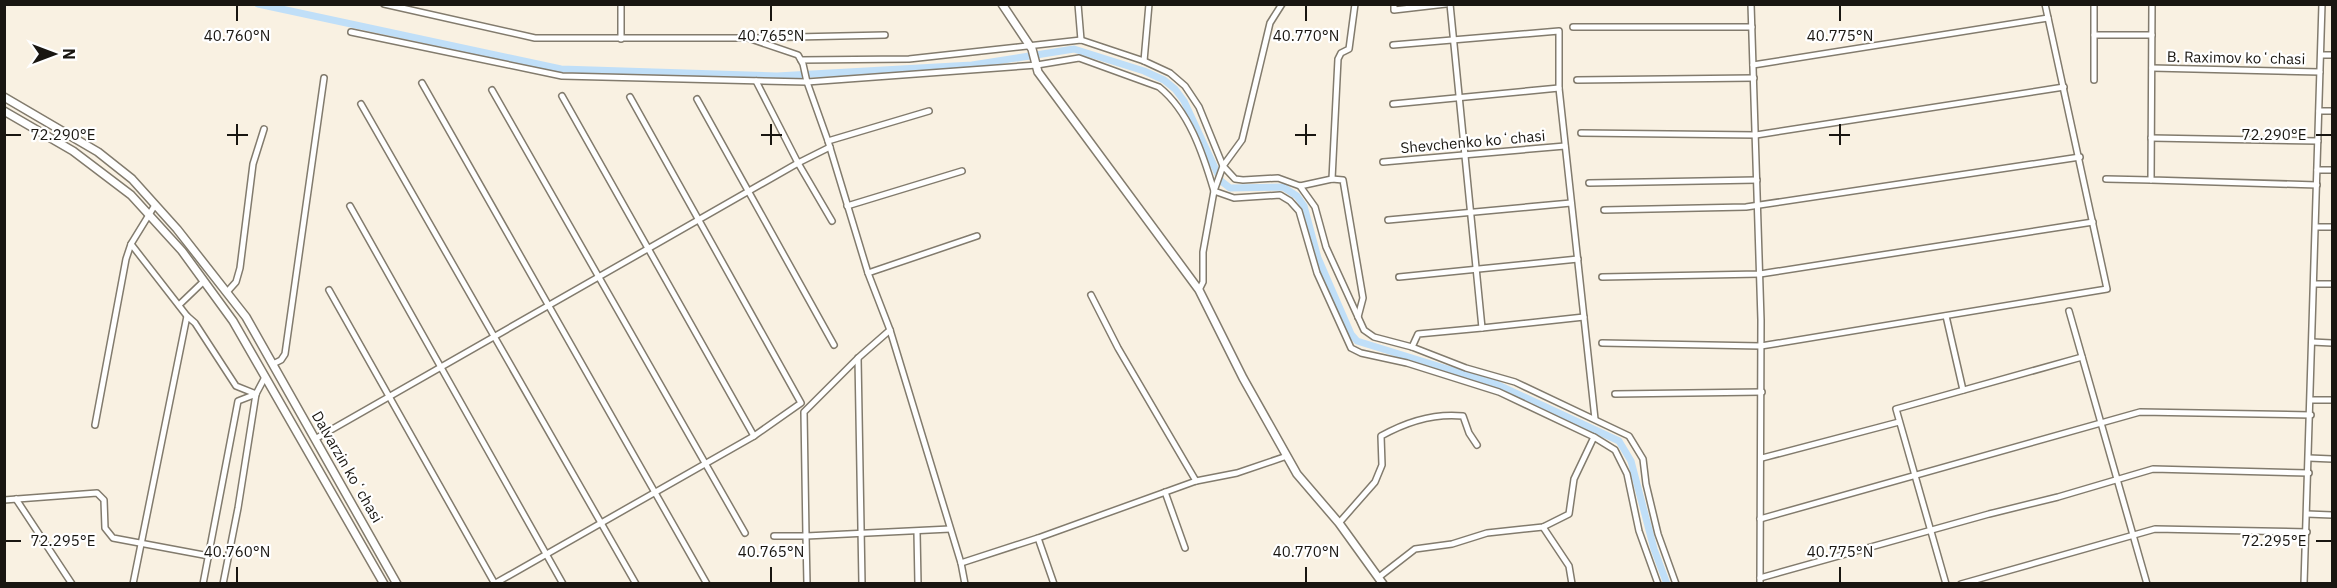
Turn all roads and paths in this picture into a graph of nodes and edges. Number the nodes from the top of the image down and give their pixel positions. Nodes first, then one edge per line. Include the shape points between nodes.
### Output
1 (384, 4) edge
2 (621, 4) edge
3 (1002, 4) edge
4 (1078, 4) edge
5 (1149, 4) edge
6 (1282, 4) edge
7 (1355, 4) edge
8 (1394, 4) edge
9 (1448, 4) edge
10 (1751, 4) edge
11 (2045, 4) edge
12 (2094, 4) edge
13 (2152, 4) edge
14 (2322, 4) edge
15 (2048, 18) junction
16 (1573, 27) dead end
17 (1752, 27) junction
18 (351, 32) dead end
19 (885, 35) dead end
20 (2094, 35) junction
21 (2152, 35) junction
22 (748, 38) junction
23 (621, 39) junction
24 (1081, 40) junction
25 (1454, 40) junction
26 (1393, 45) dead end
27 (1030, 47) junction
28 (2321, 55) junction
29 (2332, 55) edge
30 (1144, 61) junction
31 (802, 62) junction
32 (1036, 64) junction
33 (1754, 64) junction
34 (2152, 68) junction
35 (2320, 72) junction
36 (324, 78) dead end
37 (1754, 78) junction
38 (1576, 80) dead end
39 (2094, 80) dead end
40 (756, 81) junction
41 (806, 81) junction
42 (422, 83) dead end
43 (2064, 87) junction
44 (1559, 88) junction
45 (492, 90) dead end
46 (562, 96) dead end
47 (4, 97) edge
48 (630, 97) dead end
49 (1460, 97) junction
50 (697, 99) dead end
51 (361, 104) dead end
52 (1393, 104) dead end
53 (4, 111) edge
54 (929, 111) dead end
55 (2319, 111) junction
56 (2332, 111) edge
57 (264, 129) dead end
58 (1581, 133) dead end
59 (1756, 135) junction
60 (2151, 138) junction
61 (2318, 141) junction
62 (829, 144) junction
63 (1565, 146) junction
64 (1465, 156) junction
65 (2080, 157) junction
66 (1383, 162) dead end
67 (798, 163) junction
68 (1223, 166) junction
69 (2317, 170) junction
70 (2332, 170) edge
71 (962, 171) dead end
72 (132, 179) junction
73 (1332, 179) junction
74 (2106, 179) dead end
75 (1757, 180) junction
76 (2151, 180) junction
77 (1589, 183) dead end
78 (2316, 185) junction
79 (1300, 186) junction
80 (1215, 188) junction
81 (123, 189) junction
82 (748, 191) junction
83 (1571, 203) junction
84 (154, 205) junction
85 (1758, 205) junction
86 (350, 206) dead end
87 (847, 206) junction
88 (1604, 210) dead end
89 (1470, 212) junction
90 (147, 215) junction
91 (698, 220) junction
92 (1388, 220) dead end
93 (832, 221) dead end
94 (2092, 222) junction
95 (2316, 227) junction
96 (2332, 227) edge
97 (977, 236) dead end
98 (131, 244) junction
99 (648, 249) junction
100 (1578, 259) junction
101 (1475, 270) junction
102 (868, 273) junction
103 (1760, 274) junction
104 (598, 277) junction
105 (1399, 277) dead end
106 (1602, 277) dead end
107 (204, 281) junction
108 (2314, 284) junction
109 (2332, 284) edge
110 (329, 290) dead end
111 (1199, 290) junction
112 (227, 292) junction
113 (1091, 296) dead end
114 (179, 305) junction
115 (547, 306) junction
116 (2069, 311) dead end
117 (243, 313) junction
118 (187, 316) junction
119 (1946, 316) junction
120 (1358, 317) junction
121 (1584, 317) junction
122 (233, 321) junction
123 (1482, 328) junction
124 (890, 330) junction
125 (494, 337) junction
126 (2312, 342) junction
127 (2332, 342) edge
128 (1602, 343) dead end
129 (834, 345) dead end
130 (1761, 346) junction
131 (1412, 347) junction
132 (2082, 357) junction
133 (858, 358) junction
134 (273, 364) junction
135 (440, 367) junction
136 (265, 377) junction
137 (1963, 390) junction
138 (1762, 392) junction
139 (256, 394) junction
140 (1615, 394) dead end
141 (389, 397) junction
142 (2311, 400) junction
143 (2332, 400) edge
144 (2311, 415) junction
145 (1595, 419) junction
146 (1899, 422) junction
147 (2101, 423) junction
148 (95, 425) dead end
149 (754, 435) junction
150 (1594, 437) junction
151 (315, 439) junction
152 (1477, 445) dead end
153 (1287, 456) junction
154 (1762, 458) junction
155 (2309, 458) junction
156 (2332, 459) edge
157 (706, 463) junction
158 (2308, 473) junction
159 (1915, 476) junction
160 (2118, 479) junction
161 (1196, 481) junction
162 (654, 492) junction
163 (1165, 492) junction
164 (16, 499) junction
165 (4, 500) edge
166 (2307, 514) junction
167 (2332, 515) edge
168 (1760, 519) junction
169 (601, 522) junction
170 (1339, 523) junction
171 (1543, 527) junction
172 (950, 529) junction
173 (1931, 531) junction
174 (916, 532) junction
175 (2307, 532) junction
176 (745, 533) dead end
177 (861, 533) junction
178 (2133, 535) junction
179 (774, 536) dead end
180 (806, 536) junction
181 (1038, 538) junction
182 (141, 543) junction
183 (1185, 548) dead end
184 (546, 554) junction
185 (209, 556) junction
186 (961, 563) junction
187 (1990, 576) junction
188 (1381, 580) edge
189 (1760, 581) edge
190 (495, 583) edge
191 (72, 584) edge
192 (133, 584) edge
193 (203, 584) edge
194 (223, 584) edge
195 (384, 584) edge
196 (397, 584) edge
197 (563, 584) edge
198 (636, 584) edge
199 (707, 584) edge
200 (807, 584) edge
201 (862, 584) edge
202 (918, 584) edge
203 (965, 584) edge
204 (1054, 584) edge
205 (1572, 584) edge
206 (1658, 584) edge
207 (1676, 584) edge
208 (1946, 584) edge
209 (1961, 584) edge
210 (1992, 584) edge
211 (2147, 584) edge
212 (2304, 584) edge

1 - 23 street via 535,38
2 - 23 street
3 - 27 main road
4 - 24 street
5 - 30 street
6 - 68 street via 1270,23 1242,140
7 - 73 street via 1349,49 1338,59
8 - 9 street via 1394,10
9 - 25 street
10 - 17 street
11 - 15 street
12 - 20 street
13 - 21 street
14 - 28 street
15 - 33 street
15 - 43 street
16 - 17 street
17 - 33 street
18 - 40 street via 562,76
19 - 22 street
20 - 21 street
20 - 39 street
21 - 34 street
22 - 23 street
22 - 31 street via 798,55
24 - 27 street
24 - 30 street
25 - 26 street
25 - 44 street via 1559,31
25 - 49 street
27 - 31 street via 909,59
27 - 32 main road
28 - 29 street
28 - 35 street
30 - 68 street via 1170,73 1185,86 1199,107
31 - 41 street
32 - 41 street
32 - 80 street via 1079,58 1159,87 1181,109
32 - 111 main road via 1065,111
33 - 37 street
34 - 35 street, B. Raximov koʻchasi
34 - 60 street
35 - 55 street
36 - 134 street via 285,354
37 - 38 street
37 - 59 street
40 - 41 street
40 - 67 street
41 - 62 street
42 - 115 street
43 - 59 street
43 - 65 street
44 - 49 street
44 - 63 street
45 - 104 street
46 - 99 street
47 - 72 main road, Dalvarzin koʻchasi via 98,152
48 - 91 street
49 - 52 street
49 - 64 street
50 - 82 street
51 - 125 street
53 - 81 main road, Dalvarzin koʻchasi via 73,151
54 - 62 street
55 - 56 street
55 - 61 street
57 - 112 street via 253,164 240,268 236,282
58 - 59 street
59 - 75 street
60 - 61 street
60 - 76 street
61 - 69 street
62 - 67 street
62 - 87 street
63 - 64 street, Shevchenko koʻchasi
63 - 83 street
64 - 66 street, Shevchenko koʻchasi
64 - 89 street
65 - 85 street
65 - 94 street
67 - 82 street
67 - 93 street
68 - 79 street via 1235,179 1278,178
68 - 80 street
69 - 70 street
69 - 78 street
71 - 87 street
72 - 81 main road
72 - 84 main road, Dalvarzin koʻchasi
73 - 79 street
73 - 120 street via 1343,180 1363,298
74 - 76 street
75 - 77 street
75 - 85 street
76 - 78 street
78 - 95 street
79 - 120 street via 1315,207 1326,247
80 - 111 street
80 - 150 street via 1234,198 1280,195 1299,211 1317,273 1352,348 1499,392
81 - 90 main road, Dalvarzin koʻchasi
82 - 91 street
82 - 129 street
83 - 89 street
83 - 100 street
84 - 90 street
84 - 112 main road, Dalvarzin koʻchasi
85 - 88 street
85 - 103 street
86 - 135 street
87 - 102 street
89 - 92 street
89 - 101 street
90 - 98 street
90 - 107 main road, Dalvarzin koʻchasi
91 - 99 street
91 - 149 street via 801,403
94 - 103 street
94 - 119 street via 2107,289
95 - 96 street
95 - 108 street
97 - 102 street
98 - 114 street
98 - 148 street
99 - 104 street
99 - 149 street
100 - 101 street
100 - 121 street
101 - 105 street
101 - 123 street
102 - 124 street
103 - 106 street
103 - 130 street
104 - 115 street
104 - 157 street
107 - 114 street
107 - 122 main road, Dalvarzin koʻchasi
108 - 109 street
108 - 126 street
110 - 141 street
111 - 153 main road
112 - 117 main road, Dalvarzin koʻchasi
113 - 161 street
114 - 118 street
115 - 125 street
115 - 162 street
116 - 132 street
117 - 122 main road
117 - 134 main road, Dalvarzin koʻchasi
118 - 139 street via 236,386
118 - 182 street
119 - 130 street
119 - 137 street
120 - 131 street via 1364,330 1374,337
121 - 123 street
121 - 145 street
122 - 136 main road, Dalvarzin koʻchasi
123 - 131 street via 1419,334
124 - 133 street
124 - 172 street
125 - 135 street
125 - 169 street
126 - 127 street
126 - 142 street
128 - 130 street
130 - 138 street
131 - 145 street via 1515,382
132 - 137 street
132 - 147 street
133 - 177 street
133 - 180 street via 804,412
134 - 151 main road, Dalvarzin koʻchasi
135 - 141 street
135 - 184 street
136 - 139 street
136 - 195 main road, Dalvarzin koʻchasi
137 - 146 street via 1896,409
138 - 140 street
138 - 154 street
139 - 185 street via 238,400
139 - 194 street
141 - 151 street
141 - 190 street
142 - 143 street
142 - 144 street
144 - 147 street via 2140,412
144 - 155 street
145 - 207 street via 1629,436 1643,459 1658,534
146 - 154 street
146 - 159 street
147 - 159 street
147 - 160 street
149 - 157 street
150 - 171 street via 1574,479 1569,514
150 - 206 street via 1615,450 1627,474 1639,531
151 - 196 main road, Dalvarzin koʻchasi
152 - 170 street via 1463,416 1449,414 1399,426 1381,436 1382,465 1376,482
153 - 161 street via 1237,473
153 - 170 main road via 1297,474
154 - 168 street
155 - 156 street
155 - 158 street
157 - 162 street
157 - 176 street
158 - 160 street via 2153,469
158 - 166 street
159 - 168 street
159 - 173 street
160 - 173 street
160 - 178 street
161 - 163 street
162 - 169 street
162 - 199 street
163 - 181 street
163 - 183 street
164 - 165 street
164 - 182 street via 97,493 104,500 108,534
164 - 191 street
166 - 167 street
166 - 175 street
168 - 189 street
169 - 184 street
169 - 198 street
170 - 188 main road
171 - 188 street via 1487,533 1452,544 1415,549
171 - 205 street via 1569,566
172 - 174 street
172 - 186 street
173 - 189 street
173 - 208 street
174 - 177 street
174 - 202 street
175 - 178 street via 2166,528
175 - 212 street
177 - 180 street
177 - 201 street
178 - 187 street
178 - 211 street
179 - 180 street
180 - 200 street
181 - 186 street
181 - 204 street
182 - 185 street
182 - 192 street
184 - 190 street
184 - 197 street
185 - 193 street
186 - 203 street
187 - 209 street
187 - 210 street

